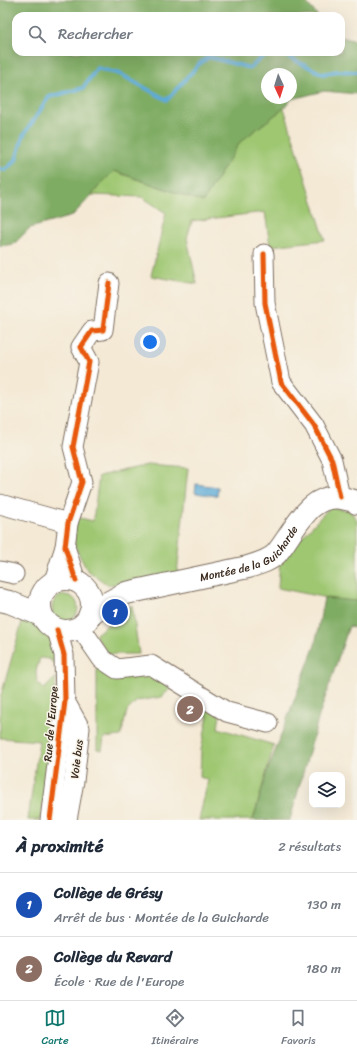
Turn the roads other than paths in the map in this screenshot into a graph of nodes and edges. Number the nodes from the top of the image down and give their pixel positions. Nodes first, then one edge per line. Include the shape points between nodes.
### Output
1 (264, 254) dead end
2 (109, 283) dead end
3 (348, 500) edge
4 (0, 504) edge
5 (68, 523) junction
6 (65, 547) junction
7 (80, 584) junction
8 (126, 593) junction
9 (45, 597) junction
10 (5, 601) edge
11 (75, 625) junction
12 (65, 701) junction
13 (268, 723) dead end
14 (50, 820) edge
15 (67, 820) edge

1 - 3 street via 265,303 281,382 314,425
2 - 5 street via 103,330 92,331 81,347 89,362 73,447 82,482
3 - 8 main road, Montée de la Guicharde via 332,497 314,505 305,513 275,555 264,561 248,567
4 - 5 street
5 - 6 street
6 - 7 street
6 - 9 street
7 - 8 main road, Montée de la Guicharde
7 - 9 main road via 64,579
7 - 11 main road via 89,593 92,607
8 - 11 main road, Montée de la Guicharde
9 - 10 main road
9 - 11 main road via 45,621
11 - 12 street, Rue de l'Europe via 64,655
11 - 13 street via 102,658 117,669 151,665 227,712
12 - 14 street, Rue de l'Europe
12 - 15 street, Voie bus via 80,728

